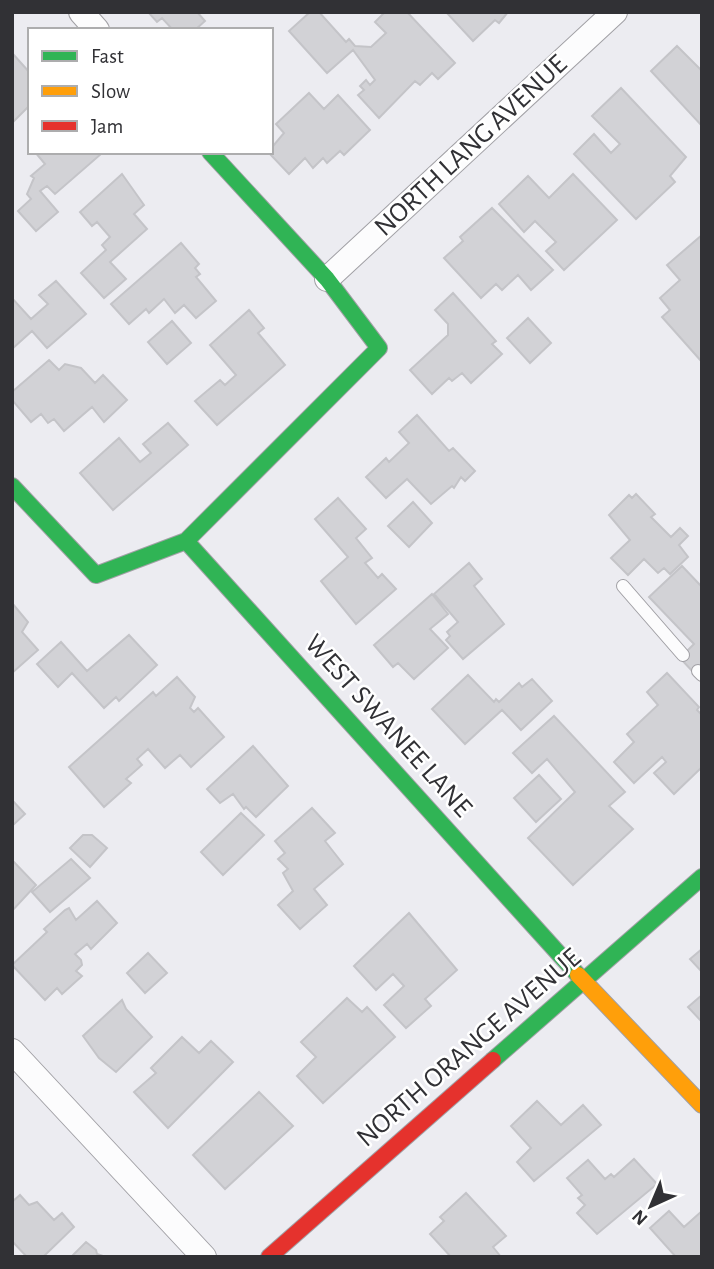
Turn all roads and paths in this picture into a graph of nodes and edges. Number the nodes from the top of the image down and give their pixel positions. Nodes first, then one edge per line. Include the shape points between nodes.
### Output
1 (81, 12) edge
2 (615, 12) edge
3 (95, 28) edge
4 (212, 154) edge
5 (327, 279) junction
6 (12, 486) edge
7 (186, 541) junction
8 (623, 586) dead end
9 (683, 655) dead end
10 (702, 877) edge
11 (584, 984) junction
12 (12, 1051) edge
13 (702, 1105) edge
14 (204, 1257) edge
15 (269, 1257) edge

1 - 3 street
2 - 5 street, NORTH LANG AVENUE
4 - 5 street
5 - 7 street via 379,348
6 - 7 street via 96,575
7 - 11 street, WEST SWANEE LANE
8 - 9 lane
10 - 11 street, NORTH ORANGE AVENUE
11 - 13 street, WEST SWANEE LANE
11 - 15 street, NORTH ORANGE AVENUE
12 - 14 street

